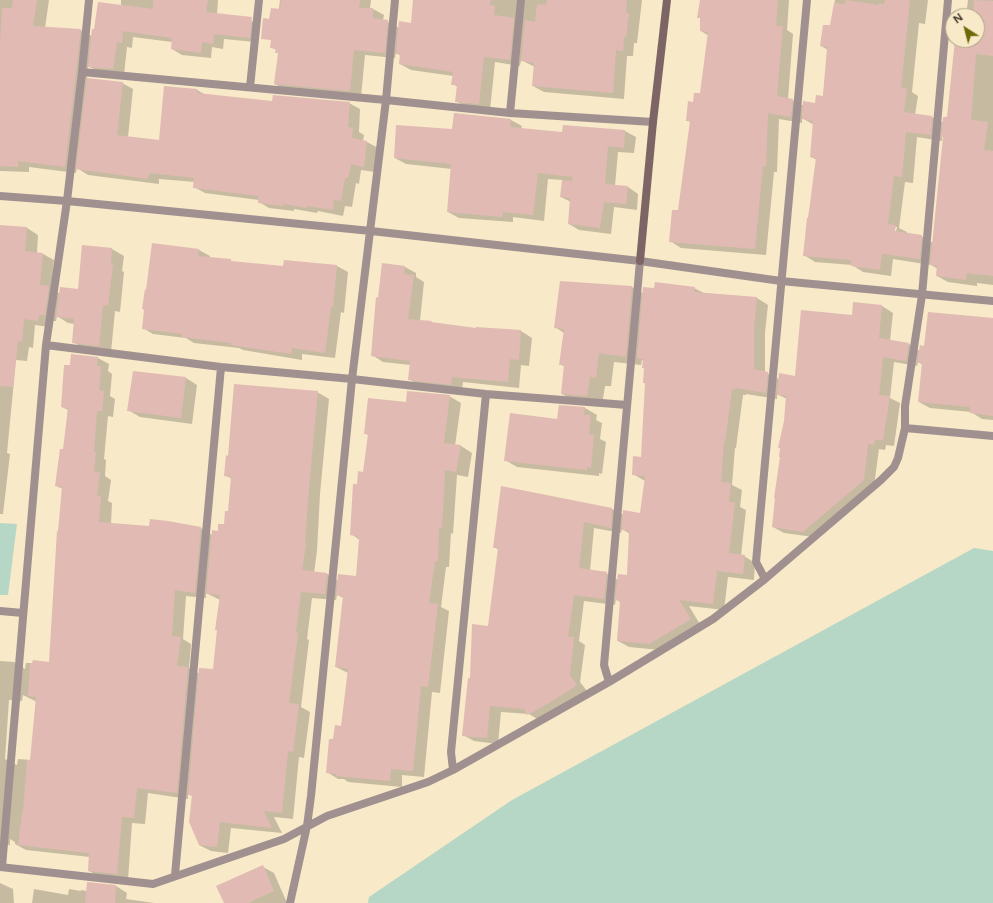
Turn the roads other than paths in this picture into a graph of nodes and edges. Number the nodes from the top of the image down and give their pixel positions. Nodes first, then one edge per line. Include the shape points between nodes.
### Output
1 (89, 0) edge
2 (259, 0) edge
3 (395, 0) edge
4 (521, 0) edge
5 (667, 0) edge
6 (807, 0) edge
7 (948, 0) edge
8 (82, 72) junction
9 (250, 87) junction
10 (386, 100) junction
11 (510, 113) junction
12 (653, 122) junction
13 (0, 196) edge
14 (67, 201) junction
15 (371, 231) junction
16 (640, 261) junction
17 (781, 281) junction
18 (922, 295) junction
19 (993, 301) edge
20 (46, 346) junction
21 (221, 367) junction
22 (352, 379) junction
23 (486, 394) junction
24 (627, 405) junction
25 (905, 428) junction
26 (993, 436) edge
27 (765, 579) junction
28 (0, 611) edge
29 (23, 613) junction
30 (609, 682) junction
31 (453, 770) junction
32 (307, 826) junction
33 (1, 867) edge
34 (175, 875) junction
35 (290, 903) edge

1 - 8 street
2 - 9 street
3 - 10 street
4 - 11 street
5 - 12 street
6 - 17 street
7 - 18 street
8 - 9 street
8 - 14 street
9 - 10 street
10 - 11 street
10 - 15 street
11 - 12 street
12 - 16 street
13 - 14 street
14 - 15 street
14 - 20 street
15 - 16 street
15 - 22 street
16 - 17 street
16 - 24 street
17 - 18 street
17 - 27 street via 756,562
18 - 19 street
18 - 25 street via 905,406
20 - 21 street
20 - 29 street
21 - 22 street
21 - 34 street
22 - 23 street
22 - 32 street
23 - 24 street
23 - 31 street via 451,752
24 - 30 street via 604,665
25 - 26 street
25 - 27 street via 894,467
27 - 30 street via 713,619
28 - 29 street
29 - 33 street
30 - 31 street
31 - 32 street via 428,782 327,816
32 - 34 street via 284,839
32 - 35 street
33 - 34 street via 153,884

